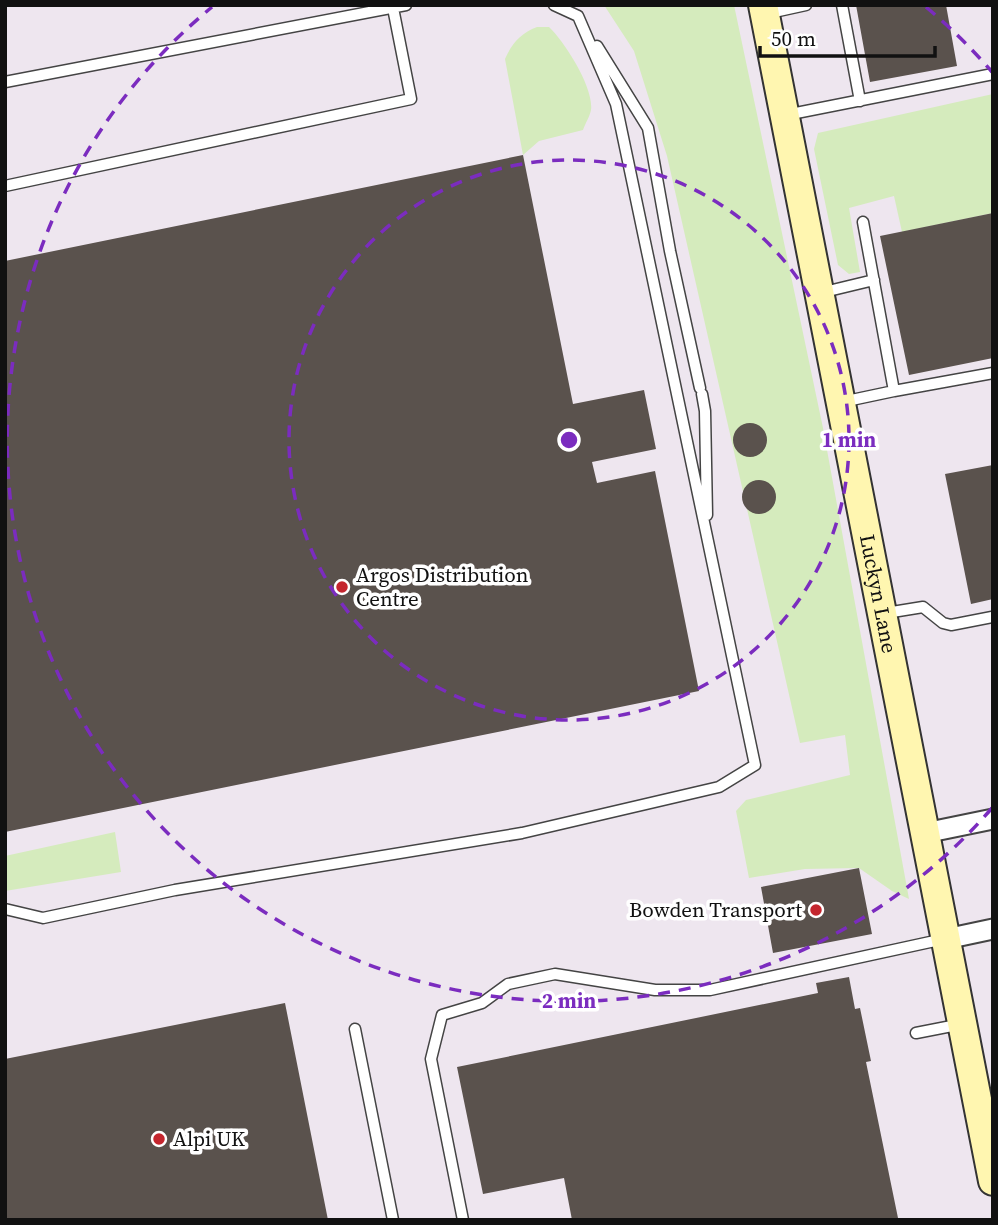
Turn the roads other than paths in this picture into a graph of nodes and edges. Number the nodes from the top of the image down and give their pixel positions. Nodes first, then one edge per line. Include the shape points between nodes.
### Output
1 (406, 5) edge
2 (554, 5) edge
3 (806, 5) edge
4 (842, 5) edge
5 (393, 8) junction
6 (764, 10) edge
7 (578, 16) junction
8 (993, 74) edge
9 (5, 82) edge
10 (860, 101) junction
11 (785, 116) junction
12 (5, 186) edge
13 (863, 222) dead end
14 (874, 280) junction
15 (820, 293) junction
16 (993, 373) edge
17 (894, 391) junction
18 (841, 402) junction
19 (707, 538) junction
20 (882, 614) junction
21 (992, 617) edge
22 (993, 819) edge
23 (925, 833) junction
24 (5, 909) edge
25 (993, 929) edge
26 (946, 939) junction
27 (962, 1024) junction
28 (355, 1028) dead end
29 (916, 1033) dead end
30 (988, 1137) edge
31 (993, 1181) edge
32 (393, 1220) edge
33 (463, 1220) edge

1 - 5 lane
2 - 7 lane
3 - 6 lane
4 - 10 lane
5 - 9 lane
5 - 12 lane via 411,99
6 - 11 street, Luckyn Lane
7 - 19 lane via 616,104
7 - 19 lane via 648,128 705,411
8 - 10 lane
10 - 11 lane
11 - 15 street, Luckyn Lane
13 - 14 lane
14 - 15 lane
14 - 17 lane
15 - 18 street, Luckyn Lane
16 - 17 lane
17 - 18 lane
18 - 20 street, Luckyn Lane
19 - 24 lane via 755,765 719,786 522,833 175,890 43,918
20 - 21 lane via 923,607 951,625
20 - 23 street, Luckyn Lane
22 - 23 street
23 - 26 street, Luckyn Lane
25 - 26 street
26 - 27 street, Luckyn Lane
26 - 33 lane via 710,990 655,990 555,974 508,984 482,1003 442,1015 431,1059
27 - 29 lane
27 - 30 street, Luckyn Lane
28 - 32 lane
30 - 31 street, Luckyn Lane

